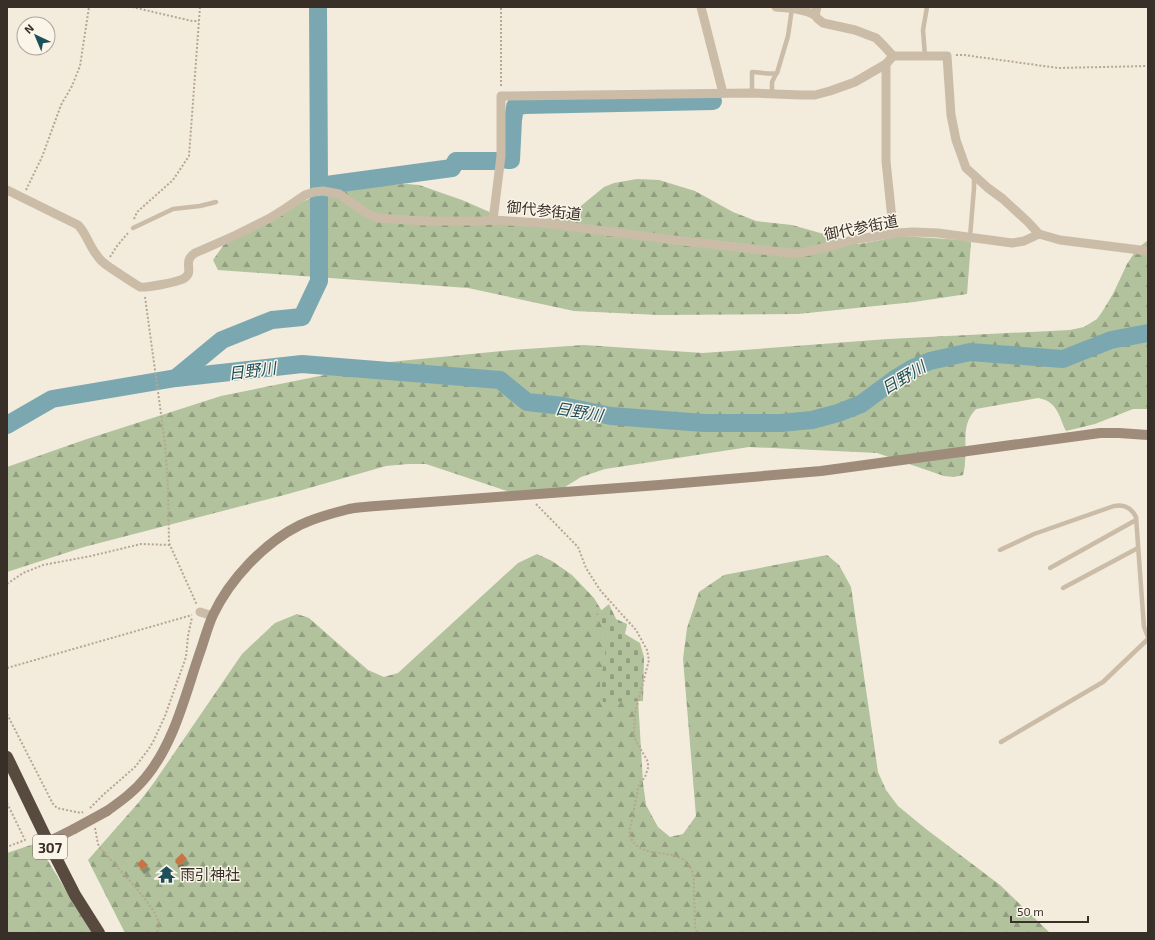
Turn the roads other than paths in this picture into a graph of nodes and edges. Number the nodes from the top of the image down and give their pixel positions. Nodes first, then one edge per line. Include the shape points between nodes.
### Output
1 (701, 7) edge
2 (776, 7) edge
3 (927, 7) edge
4 (792, 8) junction
5 (816, 11) edge
6 (893, 56) junction
7 (925, 56) junction
8 (886, 64) junction
9 (776, 74) junction
10 (723, 93) junction
11 (752, 93) junction
12 (772, 94) junction
13 (973, 175) junction
14 (7, 190) edge
15 (216, 202) dead end
16 (493, 220) junction
17 (133, 228) road end
18 (896, 233) junction
19 (1039, 234) junction
20 (970, 237) junction
21 (1148, 251) edge
22 (1148, 435) edge
23 (1136, 520) junction
24 (1138, 548) junction
25 (1000, 550) dead end
26 (1050, 568) dead end
27 (1064, 588) dead end
28 (200, 612) road end
29 (213, 616) junction
30 (1148, 638) edge
31 (1001, 742) dead end
32 (7, 757) edge
33 (48, 842) junction
34 (99, 933) edge

1 - 10 street
2 - 4 street
3 - 7 lane via 924,30
4 - 5 street
4 - 9 lane via 788,36
5 - 6 street via 817,18 823,23 876,38
6 - 7 street
6 - 8 street
7 - 13 street via 948,56 951,115 956,140 966,168
8 - 12 street via 855,82 815,95
8 - 18 street via 886,161 892,219
9 - 11 lane via 752,72
9 - 12 lane via 772,82
10 - 11 street
10 - 16 street via 501,96 501,156
11 - 12 street
13 - 19 street via 1003,199
13 - 20 lane
14 - 16 street, 御代参街道 via 78,225 104,264 140,287 183,279 189,271 188,262 195,253 236,236 305,195 318,192 339,194 378,218 424,221
15 - 17 lane via 173,209
16 - 18 street, 御代参街道 via 542,223 790,253 801,253 852,240
18 - 20 street, 御代参街道
19 - 20 street, 御代参街道 via 1012,244
19 - 21 street via 1060,240
22 - 29 street via 1100,433 821,471 350,509 300,526 273,543 244,568
23 - 24 lane
23 - 25 lane via 1129,507 1114,506 1034,534
23 - 26 lane
24 - 27 lane
24 - 30 lane via 1144,627
28 - 29 street
29 - 33 street, bridge via 171,734 146,777 128,796 107,811
30 - 31 lane via 1103,682
32 - 33 highway, 307
33 - 34 highway, 307 via 75,895

